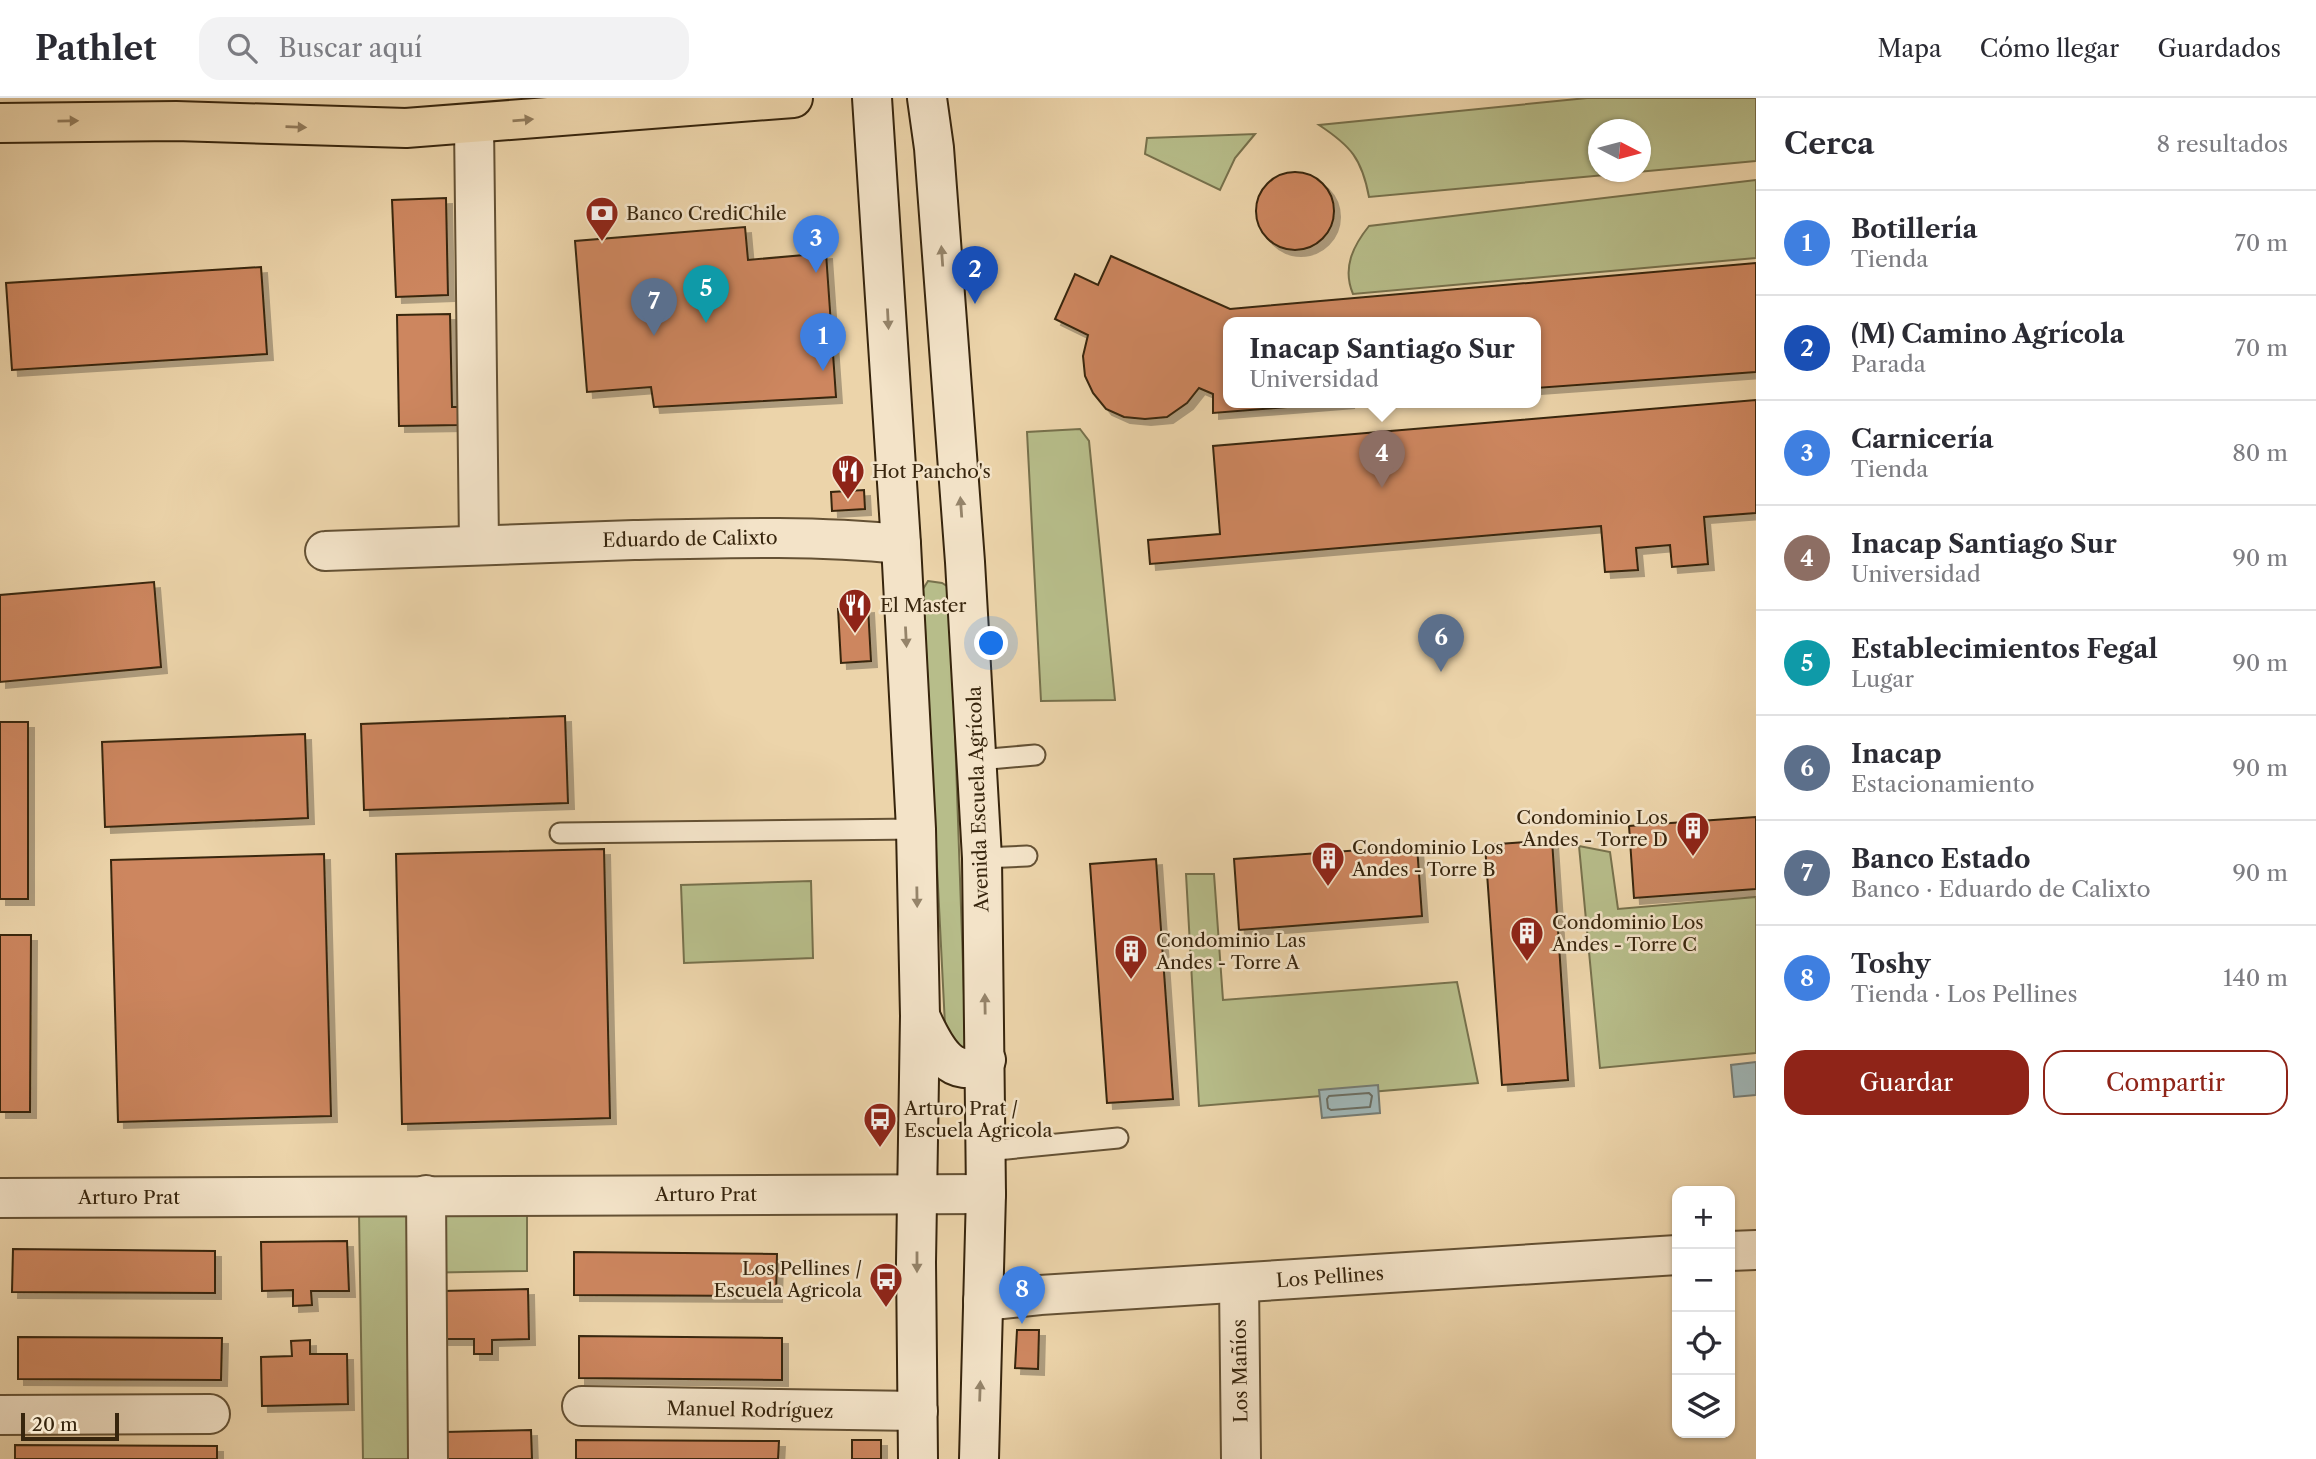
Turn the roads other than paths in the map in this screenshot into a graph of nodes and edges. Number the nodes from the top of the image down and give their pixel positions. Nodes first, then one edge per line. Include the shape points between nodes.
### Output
1 (793, 98) edge
2 (872, 98) edge
3 (927, 98) edge
4 (0, 123) edge
5 (474, 125) junction
6 (479, 544) junction
7 (901, 544) junction
8 (325, 551) dead end
9 (965, 562) junction
10 (1035, 755) dead end
11 (978, 760) junction
12 (916, 829) junction
13 (560, 833) dead end
14 (1027, 856) dead end
15 (982, 858) junction
16 (920, 1016) junction
17 (986, 1060) junction
18 (1118, 1138) dead end
19 (986, 1151) junction
20 (917, 1194) junction
21 (986, 1194) junction
22 (426, 1195) junction
23 (0, 1198) edge
24 (1756, 1250) edge
25 (1735, 1251) edge
26 (1672, 1255) edge
27 (1239, 1283) junction
28 (983, 1301) junction
29 (582, 1406) dead end
30 (918, 1411) junction
31 (210, 1413) dead end
32 (0, 1415) edge
33 (428, 1459) edge
34 (918, 1459) edge
35 (979, 1459) edge
36 (1241, 1459) edge

5 -> 1 main road
2 -> 7 street
9 -> 3 street, Avenida Escuela Agrícola
4 -> 5 main road
5 - 6 street
6 - 7 street, Eduardo de Calixto via 772,537
6 - 8 street, Eduardo de Calixto
7 - 9 street, Eduardo de Calixto
7 -> 12 street
9 - 11 street, Avenida Escuela Agrícola
10 - 11 lane
11 - 15 street, Avenida Escuela Agrícola
12 - 13 lane
12 -> 16 street
14 - 15 lane
17 -> 15 street, Avenida Escuela Agrícola
16 - 17 street via 947,1061 973,1068
16 - 20 street
17 - 19 street, Avenida Escuela Agrícola
18 - 19 lane
19 - 21 street, Avenida Escuela Agrícola
20 - 21 street, Arturo Prat
20 - 22 street, Arturo Prat
20 -> 30 street
21 - 28 street, Avenida Escuela Agrícola
22 - 23 street, Arturo Prat
22 - 33 street
24 - 25 street
26 - 27 street, Los Pellines
27 - 28 street, Los Pellines
27 - 36 street, Los Mañíos
35 -> 28 street, Avenida Escuela Agrícola
29 - 30 street, Manuel Rodríguez
30 - 34 street
31 - 32 street

